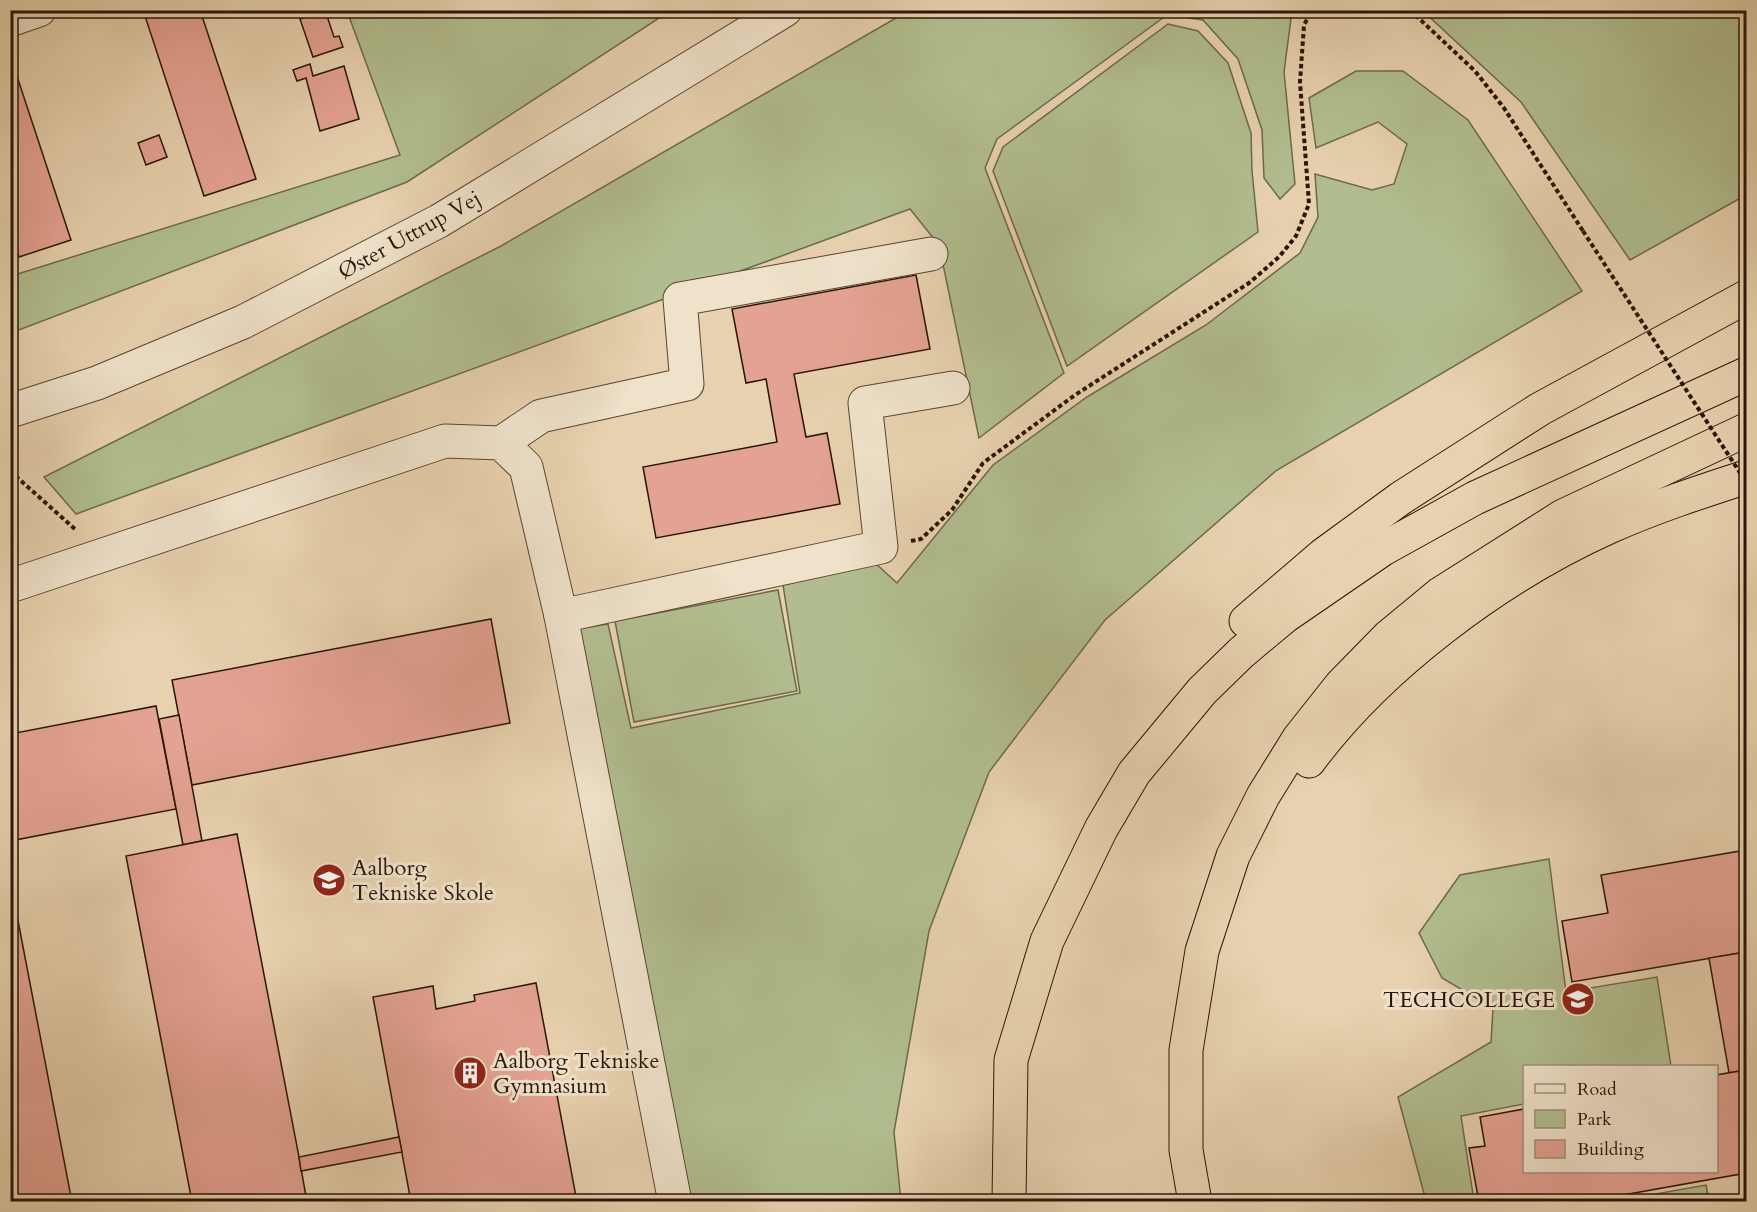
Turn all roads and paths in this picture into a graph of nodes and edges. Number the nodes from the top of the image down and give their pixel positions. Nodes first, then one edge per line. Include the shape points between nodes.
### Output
1 (39, 10) edge
2 (785, 10) edge
3 (1312, 10) edge
4 (1410, 10) edge
5 (10, 20) edge
6 (10, 254) edge
7 (931, 254) dead end
8 (14, 265) dead end
9 (1746, 297) edge
10 (1746, 374) edge
11 (953, 387) dead end
12 (10, 411) edge
13 (1746, 430) edge
14 (501, 443) junction
15 (10, 471) edge
16 (1746, 477) edge
17 (1746, 482) edge
18 (881, 547) junction
19 (104, 555) junction
20 (10, 586) edge
21 (561, 616) junction
22 (1101, 829) junction
23 (1233, 856) junction
24 (675, 1202) edge
25 (1009, 1202) edge
26 (1195, 1202) edge

1 - 5 street
2 - 12 street, Øster Uttrup Vej via 439,221 243,322 97,383
3 - 18 path via 1304,25 1300,82 1309,204 1296,236 1285,250 1250,283 1075,395 983,463 952,510 921,539
4 - 17 path, bridge via 1475,71 1504,108
6 - 8 path
7 - 14 street via 680,299 687,384 541,416
9 - 22 highway via 1540,409 1401,498 1323,555 1248,619 1185,685 1134,758
10 - 22 highway via 1475,498 1383,549 1284,617 1202,691 1134,773
11 - 18 street via 865,403
13 - 23 highway via 1563,516 1440,594 1388,637 1341,685 1299,738 1263,795
14 - 19 street via 445,441
14 - 21 street via 526,467
15 - 19 path
16 - 23 highway via 1610,527 1522,573 1481,601 1392,671 1353,708
18 - 21 street
19 - 20 street
21 - 24 street
22 - 25 highway via 1047,941 1011,1060
23 - 26 highway via 1202,951 1186,1050 1186,1150

